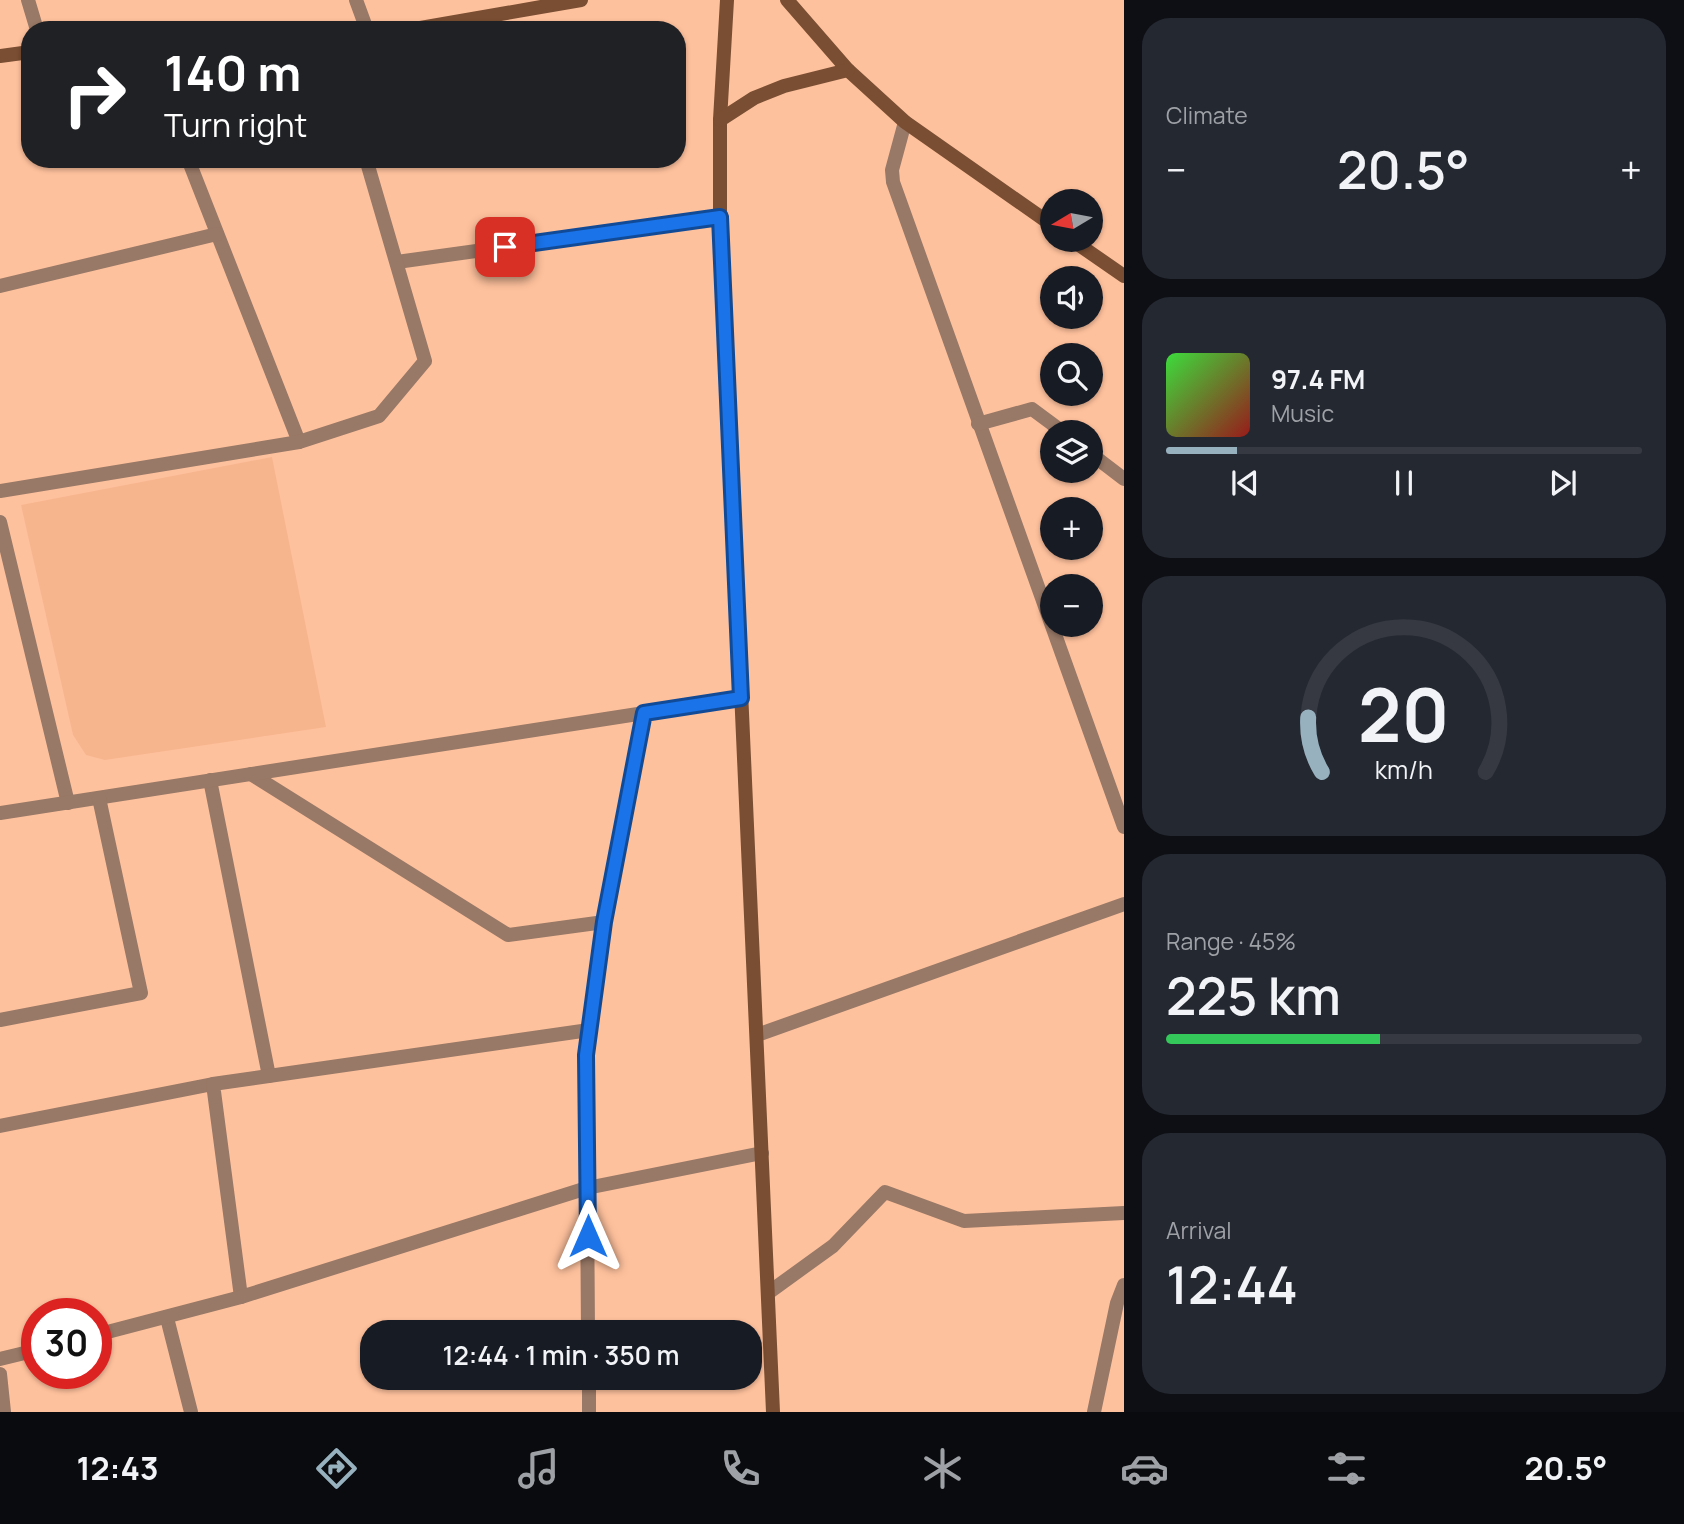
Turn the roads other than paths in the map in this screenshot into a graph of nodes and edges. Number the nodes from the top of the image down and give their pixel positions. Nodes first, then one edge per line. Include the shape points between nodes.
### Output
1 (28, 0) edge
2 (356, 0) edge
3 (581, 0) edge
4 (727, 0) edge
5 (787, 0) edge
6 (34, 21) edge
7 (364, 21) edge
8 (461, 21) edge
9 (21, 53) edge
10 (0, 56) edge
11 (848, 70) junction
12 (720, 120) junction
13 (905, 122) junction
14 (192, 168) edge
15 (369, 168) edge
16 (720, 217) junction
17 (1040, 217) edge
18 (218, 234) junction
19 (1089, 252) edge
20 (397, 262) junction
21 (1124, 276) edge
22 (0, 286) edge
23 (1047, 420) edge
24 (978, 424) junction
25 (299, 442) junction
26 (1103, 463) edge
27 (1124, 479) edge
28 (0, 491) edge
29 (0, 522) edge
30 (741, 698) junction
31 (644, 713) junction
32 (251, 774) junction
33 (210, 780) junction
34 (99, 798) junction
35 (68, 803) junction
36 (0, 813) edge
37 (1124, 827) edge
38 (1124, 904) edge
39 (604, 922) junction
40 (0, 1020) edge
41 (589, 1030) junction
42 (757, 1035) junction
43 (269, 1076) junction
44 (213, 1084) junction
45 (0, 1126) edge
46 (762, 1153) junction
47 (587, 1188) junction
48 (1124, 1213) edge
49 (1124, 1285) edge
50 (768, 1293) junction
51 (241, 1297) junction
52 (1120, 1302) edge
53 (167, 1318) junction
54 (589, 1320) edge
55 (112, 1331) edge
56 (21, 1354) edge
57 (0, 1359) edge
58 (0, 1374) edge
59 (589, 1390) edge
60 (4, 1412) edge
61 (191, 1412) edge
62 (589, 1412) edge
63 (773, 1412) edge
64 (1094, 1412) edge

1 - 6 street
2 - 7 street
3 - 8 main road
4 - 12 main road
5 - 11 main road
9 - 10 main road
11 - 12 main road via 784,86
11 - 13 main road
12 - 16 main road
13 - 17 main road
13 - 24 street via 892,170 894,182
14 - 18 street
15 - 20 street
16 - 20 street
16 - 30 main road
18 - 22 street
18 - 25 street
19 - 21 main road
20 - 25 street via 425,361 379,416
23 - 24 street via 1032,409
24 - 37 street
25 - 28 street
26 - 27 street
29 - 35 street
30 - 31 street
30 - 42 main road
31 - 32 street
31 - 39 street
32 - 33 street
32 - 39 street via 508,935
33 - 34 street
33 - 43 street
34 - 35 street
34 - 40 street via 141,993
35 - 36 street
38 - 42 street
39 - 41 street
41 - 43 street
41 - 47 street
42 - 46 main road
43 - 44 street
44 - 45 street
44 - 51 street
46 - 47 street
46 - 50 main road
47 - 51 street
47 - 54 street
48 - 50 street via 964,1221 885,1192 833,1246
49 - 52 street
50 - 63 main road
51 - 53 street
52 - 64 street
53 - 55 street
53 - 61 street
56 - 57 street
58 - 60 street
59 - 62 street

